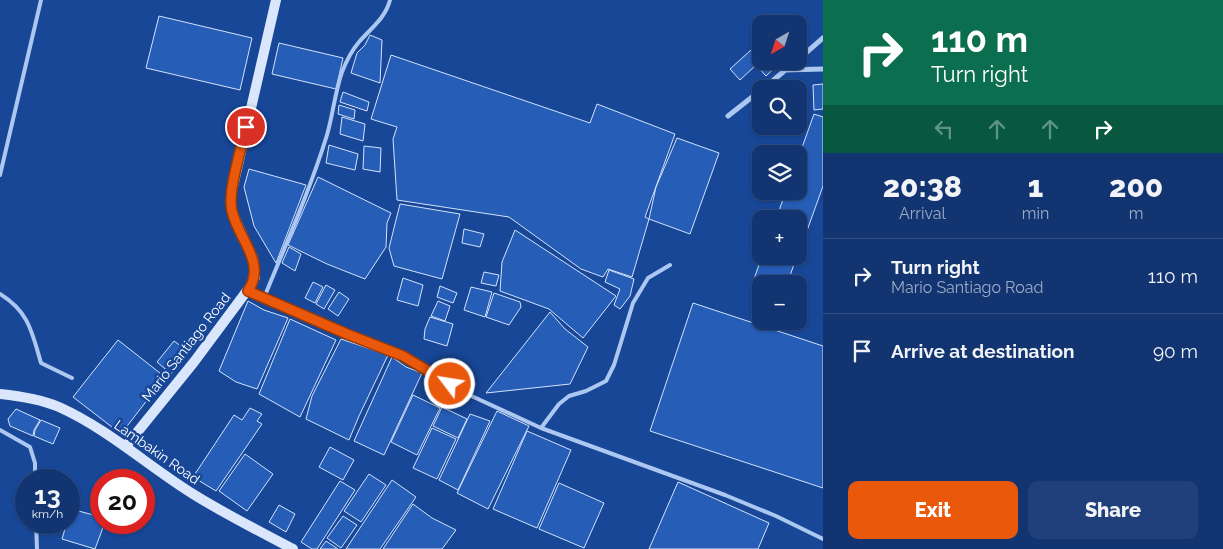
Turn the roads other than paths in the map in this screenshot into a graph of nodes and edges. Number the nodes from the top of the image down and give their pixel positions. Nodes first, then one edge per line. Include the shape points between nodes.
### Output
1 (42, 0) edge
2 (276, 0) edge
3 (390, 0) edge
4 (823, 38) edge
5 (808, 51) edge
6 (823, 68) edge
7 (808, 69) edge
8 (786, 70) edge
9 (773, 80) edge
10 (752, 97) edge
11 (728, 116) dead end
12 (0, 175) edge
13 (670, 265) dead end
14 (248, 291) junction
15 (0, 294) edge
16 (264, 298) junction
17 (72, 378) dead end
18 (0, 394) edge
19 (541, 428) junction
20 (0, 430) edge
21 (126, 446) junction
22 (35, 469) edge
23 (36, 534) edge
24 (823, 539) edge
25 (37, 549) edge
26 (293, 549) edge

1 - 12 lane
2 - 14 street, Mario Santiago Road via 231,195 231,210 253,258 255,277
3 - 16 lane via 383,16 359,42 342,71 327,134
4 - 5 street
6 - 7 street
8 - 9 street
10 - 11 street
13 - 19 lane via 648,278 633,303 606,381 569,396
14 - 16 lane
14 - 21 street, Mario Santiago Road
15 - 17 lane via 26,318 41,362
16 - 19 lane via 403,356 465,393
18 - 21 street, Lambakin Road via 21,396 58,407
19 - 24 lane via 725,495
20 - 22 lane via 30,447
21 - 26 street, Lambakin Road via 192,494
23 - 25 lane

